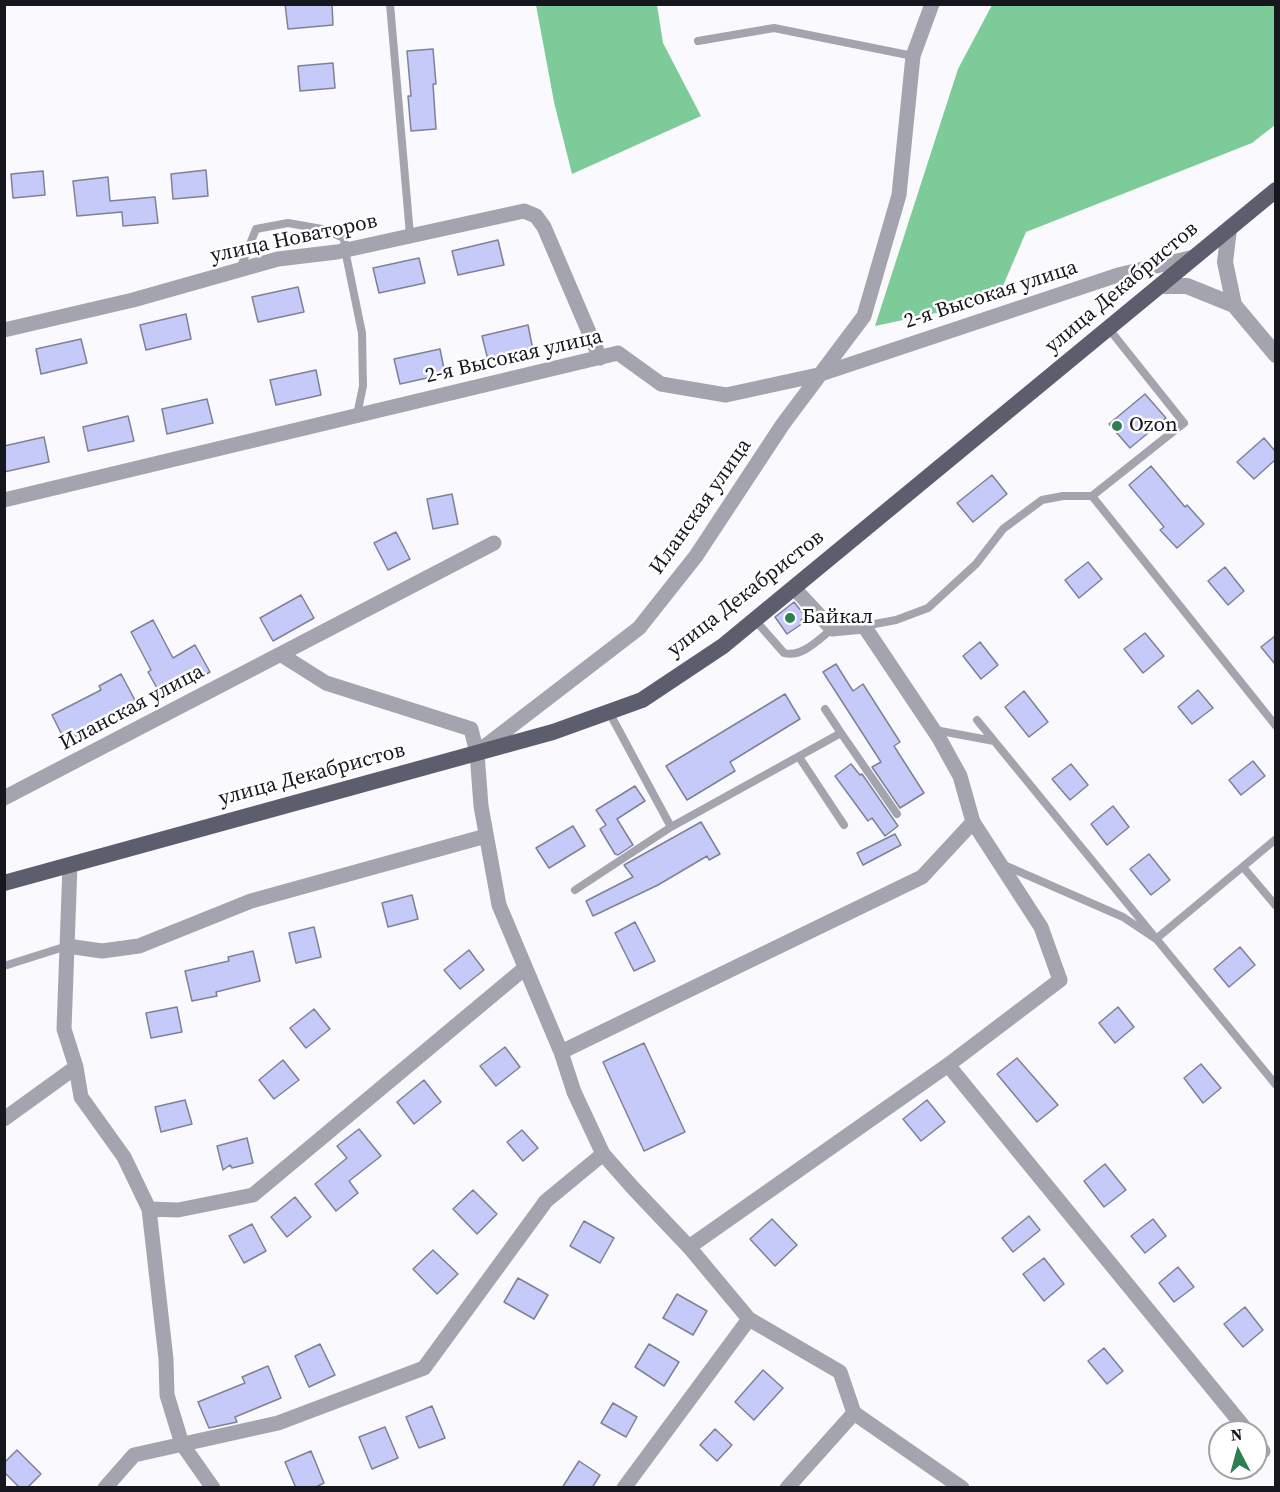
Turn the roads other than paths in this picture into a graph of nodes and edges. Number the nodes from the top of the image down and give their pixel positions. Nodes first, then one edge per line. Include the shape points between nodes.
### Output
1 (390, 4) edge
2 (932, 4) edge
3 (698, 41) dead end
4 (913, 56) junction
5 (1275, 190) edge
6 (1229, 229) junction
7 (410, 235) junction
8 (345, 250) junction
9 (1194, 257) junction
10 (240, 269) junction
11 (1160, 286) junction
12 (1234, 305) junction
13 (1109, 329) junction
14 (4, 330) edge
15 (1275, 355) edge
16 (600, 358) junction
17 (818, 375) junction
18 (357, 416) junction
19 (1092, 496) junction
20 (4, 500) edge
21 (494, 543) dead end
22 (794, 588) junction
23 (755, 620) junction
24 (864, 626) junction
25 (832, 629) junction
26 (280, 654) junction
27 (825, 709) dead end
28 (609, 711) junction
29 (976, 720) dead end
30 (1275, 726) edge
31 (934, 729) junction
32 (842, 733) junction
33 (994, 741) junction
34 (477, 753) junction
35 (799, 757) junction
36 (4, 798) edge
37 (897, 814) dead end
38 (973, 822) junction
39 (844, 825) dead end
40 (671, 827) junction
41 (486, 836) junction
42 (1275, 839) edge
43 (1000, 863) junction
44 (70, 865) junction
45 (1243, 867) junction
46 (4, 883) edge
47 (575, 890) dead end
48 (1275, 906) edge
49 (1156, 939) junction
50 (67, 946) junction
51 (4, 966) edge
52 (525, 968) junction
53 (561, 1052) junction
54 (948, 1065) junction
55 (76, 1067) junction
56 (1275, 1085) edge
57 (4, 1119) edge
58 (603, 1154) junction
59 (149, 1209) junction
60 (689, 1247) junction
61 (749, 1319) junction
62 (854, 1413) junction
63 (1238, 1420) edge
64 (182, 1444) junction
65 (105, 1488) edge
66 (213, 1488) edge
67 (624, 1488) edge
68 (787, 1488) edge
69 (962, 1488) edge

1 - 7 lane
2 - 4 street, Иланская улица
3 - 4 lane via 774,28
4 - 17 street, Иланская улица via 899,195 864,316
5 - 6 main road, улица Декабристов
6 - 9 main road, улица Декабристов
6 - 12 street via 1225,262
7 - 8 street, улица Новаторов
7 - 16 street, улица Новаторов via 524,210 536,216
8 - 10 street, улица Новаторов via 278,259
8 - 10 lane via 344,238 322,229 288,223 256,229
8 - 18 lane via 362,333 363,386
9 - 11 main road, улица Декабристов
9 - 17 street, 2-я Высокая улица via 1118,275
10 - 14 street, улица Новаторов via 133,300
11 - 12 street via 1187,286
11 - 13 main road, улица Декабристов
12 - 15 street
13 - 19 lane via 1184,423
13 - 22 main road, улица Декабристов
16 - 17 street, 2-я Высокая улица via 618,353 661,384 726,395
16 - 18 street, 2-я Высокая улица
17 - 34 street, Иланская улица via 696,556 639,628
18 - 20 street, 2-я Высокая улица
19 - 24 lane via 1042,500 1003,529 976,564 928,608
19 - 30 lane
21 - 26 street, Иланская улица
22 - 23 main road, улица Декабристов
22 - 25 street
23 - 25 lane via 784,653 791,655 800,653
23 - 28 main road, улица Декабристов via 642,700
24 - 25 street
24 - 31 street
26 - 34 street via 326,683 471,729
26 - 36 street, Иланская улица
27 - 32 lane
28 - 34 main road, улица Декабристов via 553,732
28 - 40 lane
29 - 33 lane
31 - 33 lane
31 - 38 street via 960,776
32 - 35 lane
32 - 37 lane
33 - 49 lane
34 - 41 street
34 - 44 main road, улица Декабристов
35 - 39 lane
35 - 40 lane
38 - 43 street
38 - 53 street via 922,877
40 - 47 lane
41 - 50 street via 251,901 139,946 102,951
41 - 52 street via 499,905
42 - 45 lane
43 - 49 lane via 1123,917
43 - 54 street via 1041,927 1060,980
44 - 46 main road, улица Декабристов
44 - 50 street
45 - 48 lane
45 - 49 lane
49 - 56 lane
50 - 51 lane
50 - 55 street via 63,1029
52 - 53 street
52 - 59 street via 253,1195 178,1210
53 - 58 street via 574,1092
54 - 60 street
54 - 63 street
55 - 57 street
55 - 59 street via 81,1097 124,1157
58 - 60 street
58 - 64 street via 546,1201 424,1368 278,1423
59 - 64 street via 166,1359 166,1395
60 - 61 street
61 - 62 street via 840,1372
61 - 67 street
62 - 68 street
62 - 69 street
64 - 65 street via 134,1455
64 - 66 street

